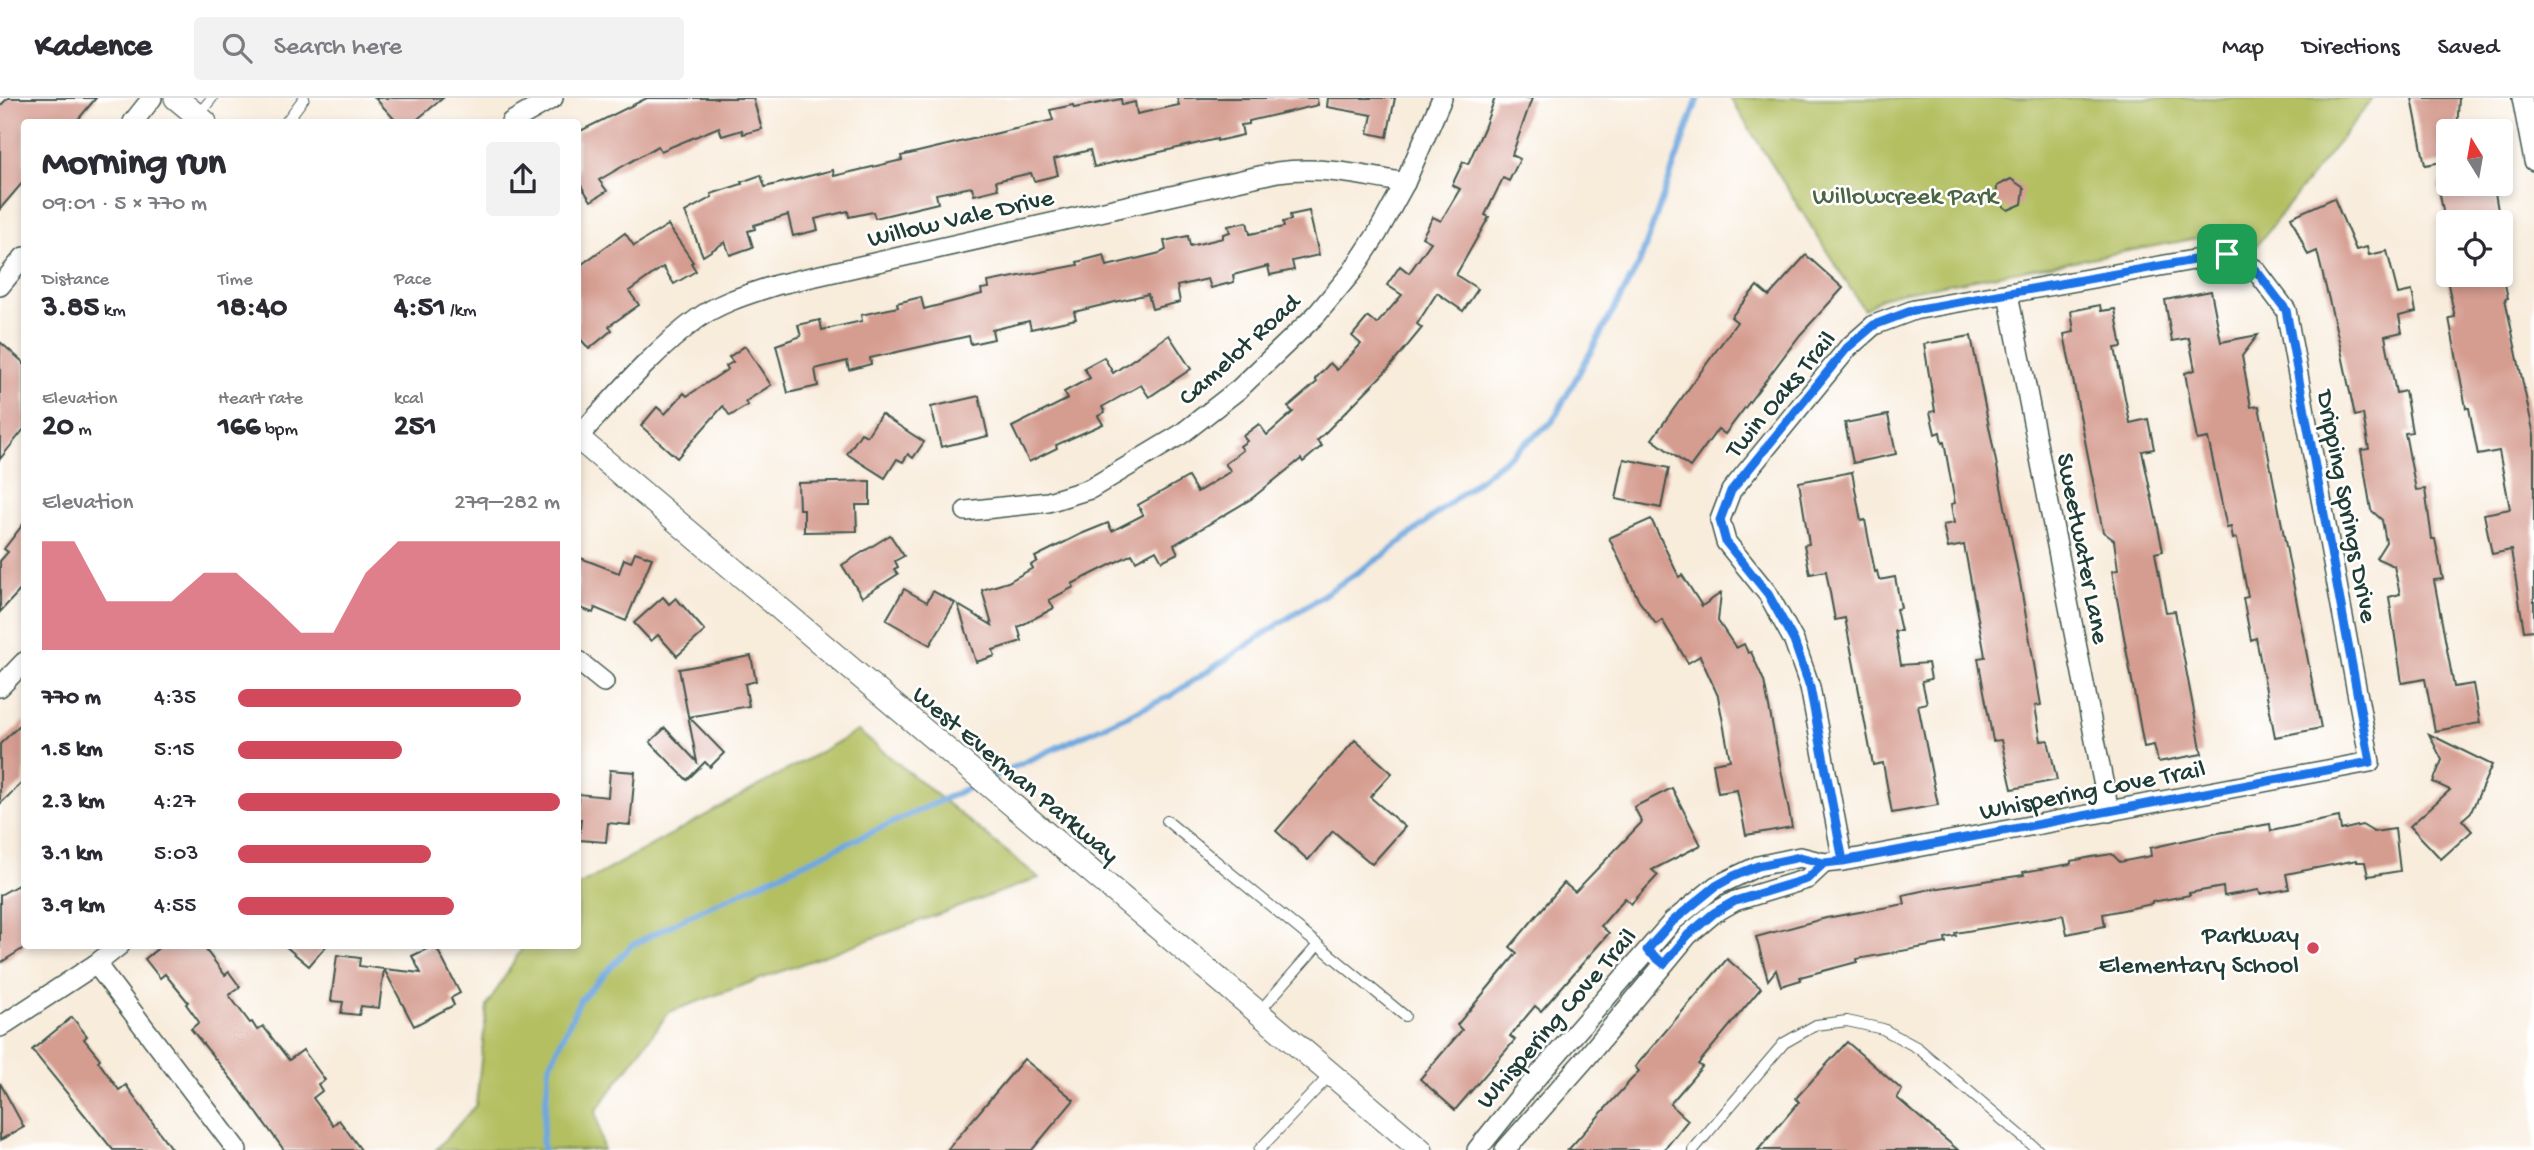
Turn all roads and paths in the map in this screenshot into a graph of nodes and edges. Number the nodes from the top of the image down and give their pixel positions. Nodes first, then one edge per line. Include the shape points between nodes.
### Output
1 (152, 98) edge
2 (176, 98) edge
3 (212, 98) edge
4 (304, 98) edge
5 (553, 98) edge
6 (1441, 98) edge
7 (2522, 98) edge
8 (135, 119) edge
9 (201, 119) edge
10 (288, 119) edge
11 (516, 119) edge
12 (2534, 160) edge
13 (1405, 183) junction
14 (21, 261) edge
15 (2255, 269) joint
16 (0, 286) edge
17 (2008, 294) junction
18 (581, 434) edge
19 (581, 440) edge
20 (966, 511) dead end
21 (581, 663) edge
22 (21, 665) edge
23 (604, 682) dead end
24 (0, 687) edge
25 (2370, 762) joint
26 (2109, 812) junction
27 (1167, 821) dead end
28 (1833, 862) junction
29 (1318, 945) junction
30 (115, 949) edge
31 (1647, 950) junction
32 (96, 964) junction
33 (1664, 964) junction
34 (1258, 1014) junction
35 (1405, 1016) dead end
36 (0, 1027) edge
37 (1330, 1075) junction
38 (1522, 1094) junction
39 (1540, 1109) junction
40 (237, 1150) edge
41 (1259, 1150) edge
42 (1420, 1150) edge
43 (1476, 1150) edge
44 (1505, 1150) edge
45 (1693, 1150) edge
46 (2038, 1150) edge

1 - 8 street
2 - 9 street
3 - 9 lane
4 - 10 lane
5 - 11 street
6 - 13 street, Camelot Road
7 - 12 street
13 - 18 street, Willow Vale Drive via 1326,169 1277,172 776,285 698,318 633,374
13 - 20 street, Camelot Road via 1352,272 1317,314 1238,389 1180,435 1090,489 1048,502
14 - 16 street
15 - 17 street, Twin Oaks Trail via 2227,254
15 - 25 street, Dripping Springs Drive via 2286,310
17 - 26 street, Sweetwater Lane
17 - 28 street, Twin Oaks Trail via 1914,310 1874,325 1847,348 1731,491 1720,520 1726,542 1768,594 1794,641 1810,687
19 - 34 street, West Everman Parkway
21 - 23 street
22 - 24 street
25 - 26 street, Whispering Cove Trail
26 - 28 street, Whispering Cove Trail
27 - 29 lane
28 - 31 street, Whispering Cove Trail via 1800,857 1734,876 1673,921
28 - 33 street, Whispering Cove Trail via 1807,879 1735,901 1714,913
29 - 34 lane
29 - 35 lane
30 - 32 street
31 - 33 street
31 - 38 street, Whispering Cove Trail
32 - 36 street
32 - 40 street
33 - 39 street, Whispering Cove Trail
34 - 37 street, West Everman Parkway
37 - 41 lane
37 - 42 street, West Everman Parkway
38 - 39 street
38 - 43 street, Whispering Cove Trail
39 - 44 street, Whispering Cove Trail
45 - 46 lane via 1784,1043 1816,1025 1847,1021 1883,1028 1918,1048

